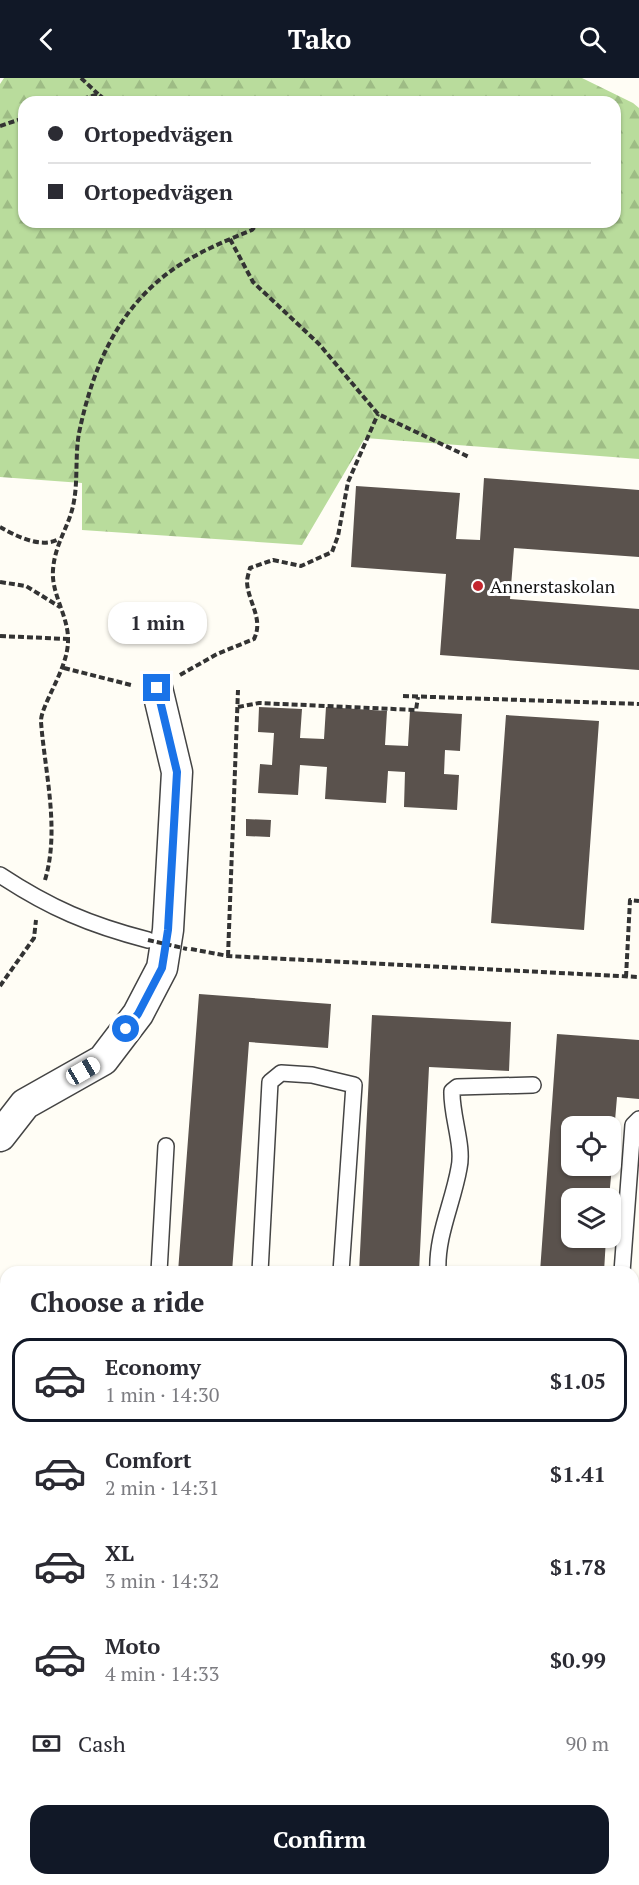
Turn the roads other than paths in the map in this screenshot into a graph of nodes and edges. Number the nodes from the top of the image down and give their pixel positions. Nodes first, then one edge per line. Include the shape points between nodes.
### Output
1 (157, 688) road end
2 (0, 875) edge
3 (148, 940) road end
4 (533, 1085) dead end
5 (639, 1119) edge
6 (0, 1136) edge
7 (166, 1146) dead end
8 (159, 1266) edge
9 (260, 1266) edge
10 (341, 1266) edge
11 (438, 1266) edge
12 (622, 1266) edge

1 - 6 street via 177,772 168,930 162,968 138,1014 102,1060 25,1104
2 - 3 lane via 39,900 98,927
4 - 11 lane via 452,1090 460,1166
5 - 12 lane via 633,1125
7 - 8 lane
9 - 10 lane via 270,1082 281,1073 354,1084

